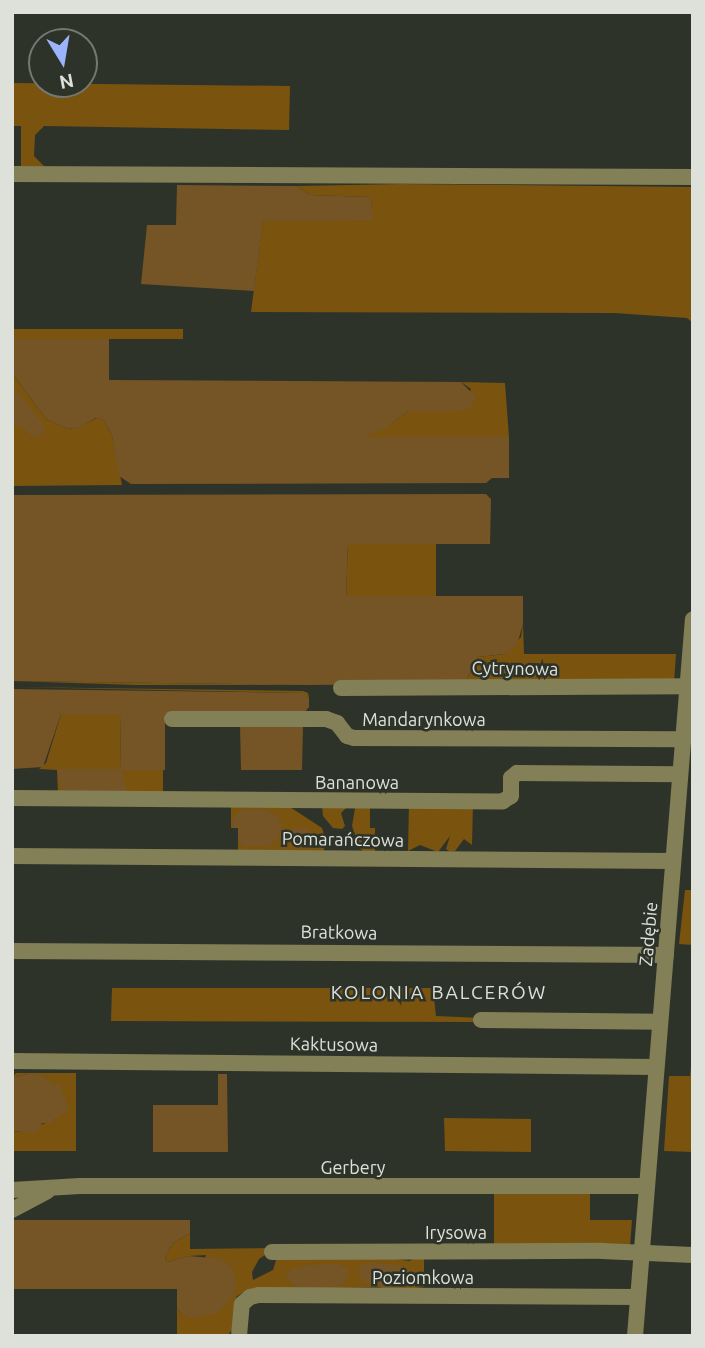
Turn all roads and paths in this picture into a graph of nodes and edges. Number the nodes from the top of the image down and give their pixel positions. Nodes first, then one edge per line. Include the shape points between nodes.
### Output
1 (12, 174) edge
2 (693, 177) edge
3 (693, 619) edge
4 (688, 686) junction
5 (341, 688) dead end
6 (172, 719) dead end
7 (683, 739) junction
8 (680, 774) junction
9 (12, 798) edge
10 (12, 856) edge
11 (673, 862) junction
12 (12, 951) edge
13 (666, 955) junction
14 (481, 1020) dead end
15 (660, 1022) junction
16 (12, 1060) edge
17 (656, 1067) junction
18 (647, 1186) junction
19 (12, 1190) edge
20 (31, 1196) junction
21 (12, 1210) edge
22 (272, 1252) dead end
23 (641, 1252) junction
24 (693, 1255) edge
25 (638, 1297) junction
26 (240, 1336) edge
27 (635, 1336) edge

1 - 2 street
3 - 4 street, Zadębie
4 - 5 street, Cytrynowa
4 - 7 street, Zadębie
6 - 7 street, Mandarynkowa via 326,719 354,738
7 - 8 street, Zadębie
8 - 9 street, Bananowa via 516,773 511,796 503,801
8 - 11 street, Zadębie
10 - 11 street, Pomarańczowa
11 - 13 street, Zadębie
12 - 13 street, Bratkowa
13 - 15 street, Zadębie
14 - 15 street
15 - 17 street, Zadębie
16 - 17 street, Kaktusowa
17 - 18 street, Zadębie
18 - 20 street, Gerbery via 56,1188
18 - 23 street, Zadębie
19 - 20 street, Gerbery
20 - 21 street, Gerbery
22 - 23 street, Irysowa
23 - 24 street
23 - 25 street, Zadębie
25 - 26 street, Poziomkowa via 259,1295 242,1304
25 - 27 street, Zadębie

